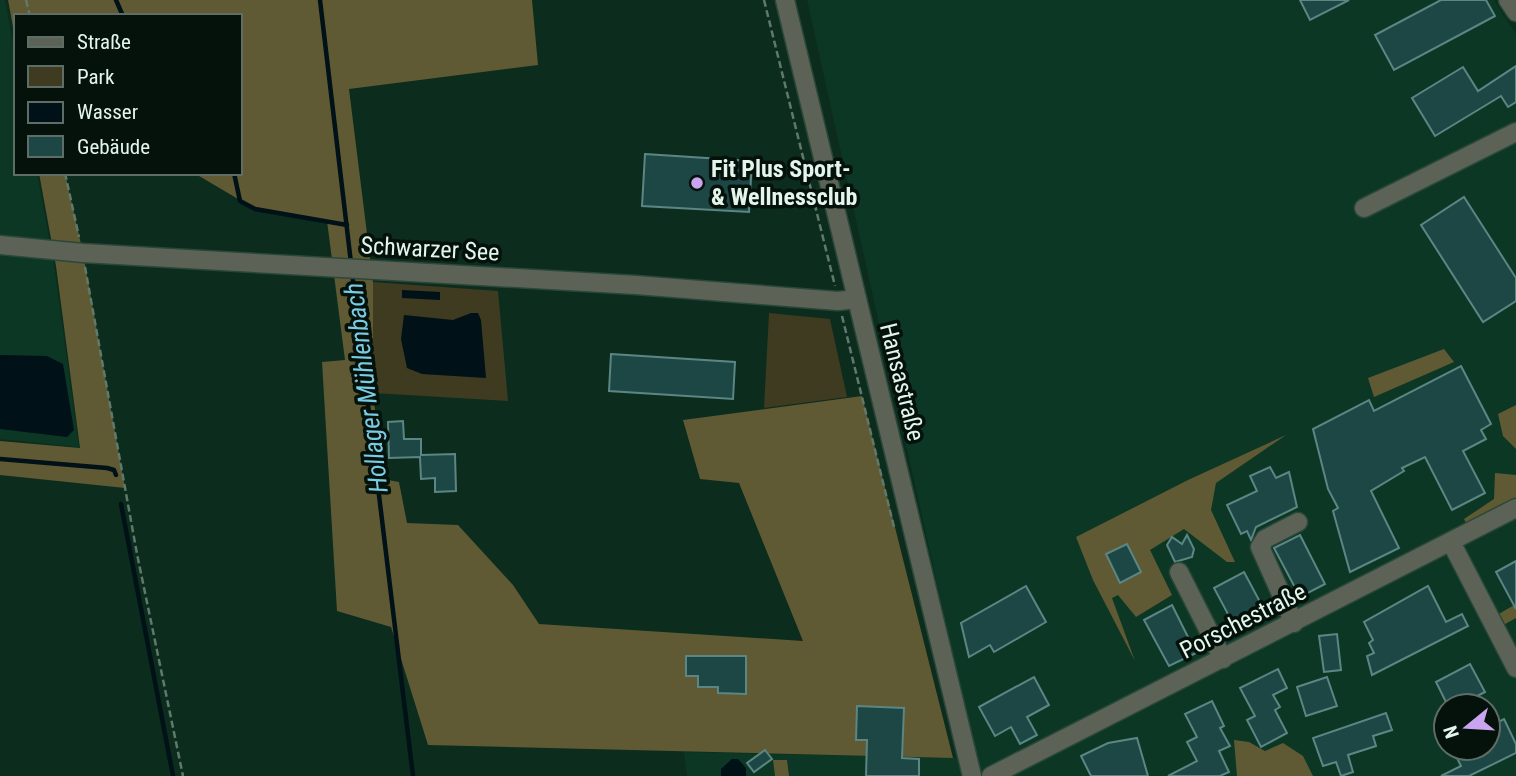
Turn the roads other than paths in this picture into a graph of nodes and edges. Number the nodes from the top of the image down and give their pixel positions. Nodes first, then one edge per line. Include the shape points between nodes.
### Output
1 (785, 0) edge
2 (1508, 0) edge
3 (1516, 12) edge
4 (1516, 132) edge
5 (1364, 208) dead end
6 (0, 245) edge
7 (857, 299) junction
8 (1516, 508) edge
9 (1298, 522) dead end
10 (1451, 542) junction
11 (1179, 572) dead end
12 (1294, 623) junction
13 (1223, 659) junction
14 (1516, 668) edge
15 (972, 776) edge
16 (991, 776) edge

1 - 7 street, Hansastraße
2 - 3 street
4 - 5 street
6 - 7 street, Schwarzer See
7 - 15 street, Hansastraße
8 - 10 street, Porschestraße
9 - 12 street via 1259,547
10 - 12 street, Porschestraße
10 - 14 street
11 - 13 street
12 - 13 street, Porschestraße
13 - 16 street, Porschestraße

